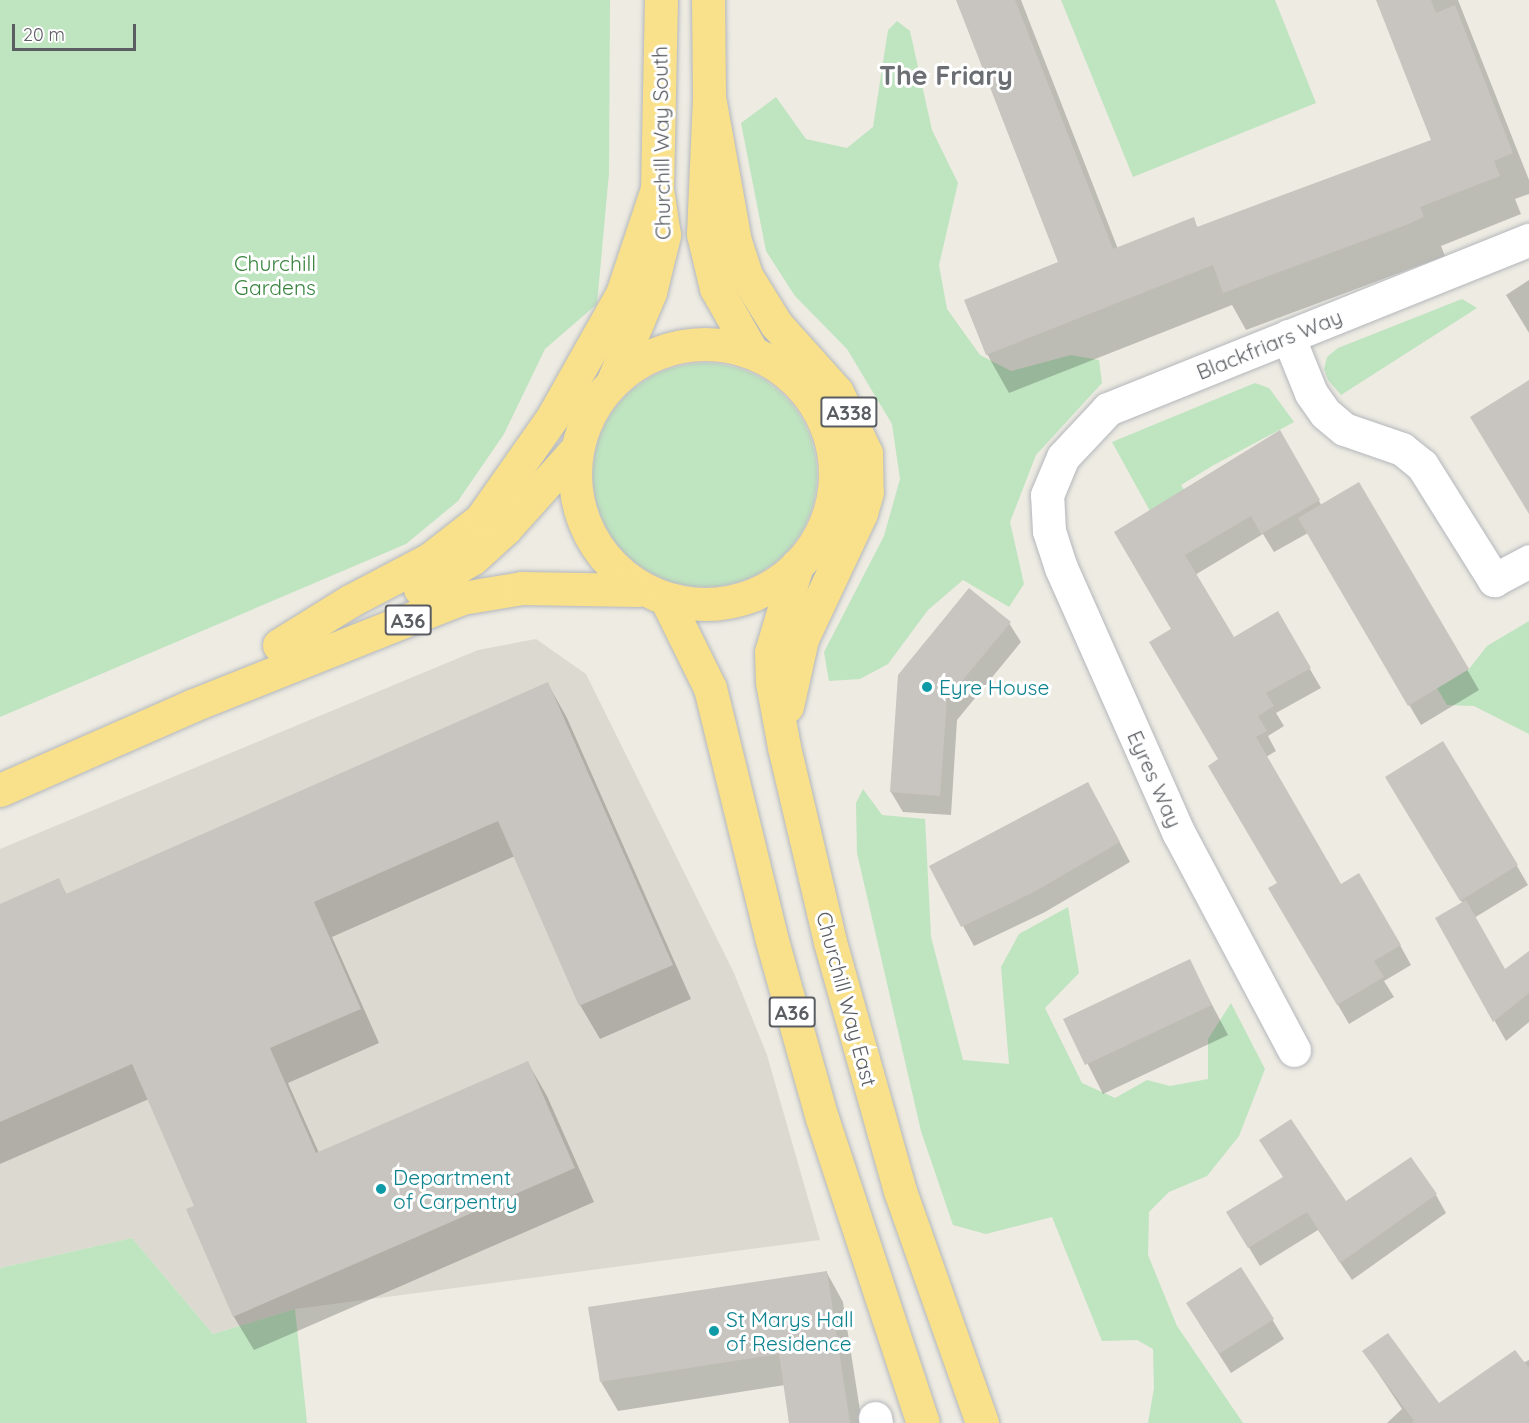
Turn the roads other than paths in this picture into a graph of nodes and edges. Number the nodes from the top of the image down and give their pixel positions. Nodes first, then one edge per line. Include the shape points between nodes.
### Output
1 (661, 0) edge
2 (708, 0) edge
3 (709, 97) junction
4 (657, 189) junction
5 (1529, 240) edge
6 (1288, 336) junction
7 (752, 352) junction
8 (611, 385) junction
9 (573, 452) junction
10 (1047, 495) joint
11 (1529, 561) edge
12 (796, 565) junction
13 (652, 595) junction
14 (279, 645) junction
15 (191, 706) junction
16 (784, 747) junction
17 (0, 789) edge
18 (1294, 1050) dead end
19 (923, 1423) edge
20 (982, 1423) edge

1 - 4 highway, Churchill Way South
2 - 3 highway, Churchill Way South / A338
3 - 7 highway, Churchill Way South / A338 via 703,192 707,258 726,312
3 - 16 highway, A338 via 735,241 747,277 776,324 837,392 866,453 867,492 861,513 795,662
4 - 8 highway, Churchill Way South via 664,235 662,254
4 - 14 highway via 622,294 546,426 481,519 430,559
5 - 6 street, Blackfriars Way
6 - 10 street, Blackfriars Way via 1108,409 1063,457
6 - 11 street via 1311,393 1325,413 1344,429 1402,449 1422,465 1494,580
7 - 8 highway, A36 via 720,344 673,347 635,364
7 - 12 highway, A36 via 779,368 802,390 816,408 832,447 835,488 829,510
8 - 9 highway, A36
9 - 13 highway, A36 via 574,493 581,514 600,548
9 - 14 highway, A36 via 474,558 411,594
10 - 18 street, Eyres Way via 1049,531 1062,568 1179,834
12 - 13 highway, A36 via 779,581 742,599 696,604
12 - 16 highway, Churchill Way East / A36 via 771,652 772,682
13 - 15 highway, A36 via 522,588 462,598
13 - 19 highway, A36 via 699,661 713,699 771,937 822,1118
14 - 15 highway, A36
15 - 17 highway, A36
16 - 20 highway, Churchill Way East / A36 via 830,942 900,1191

